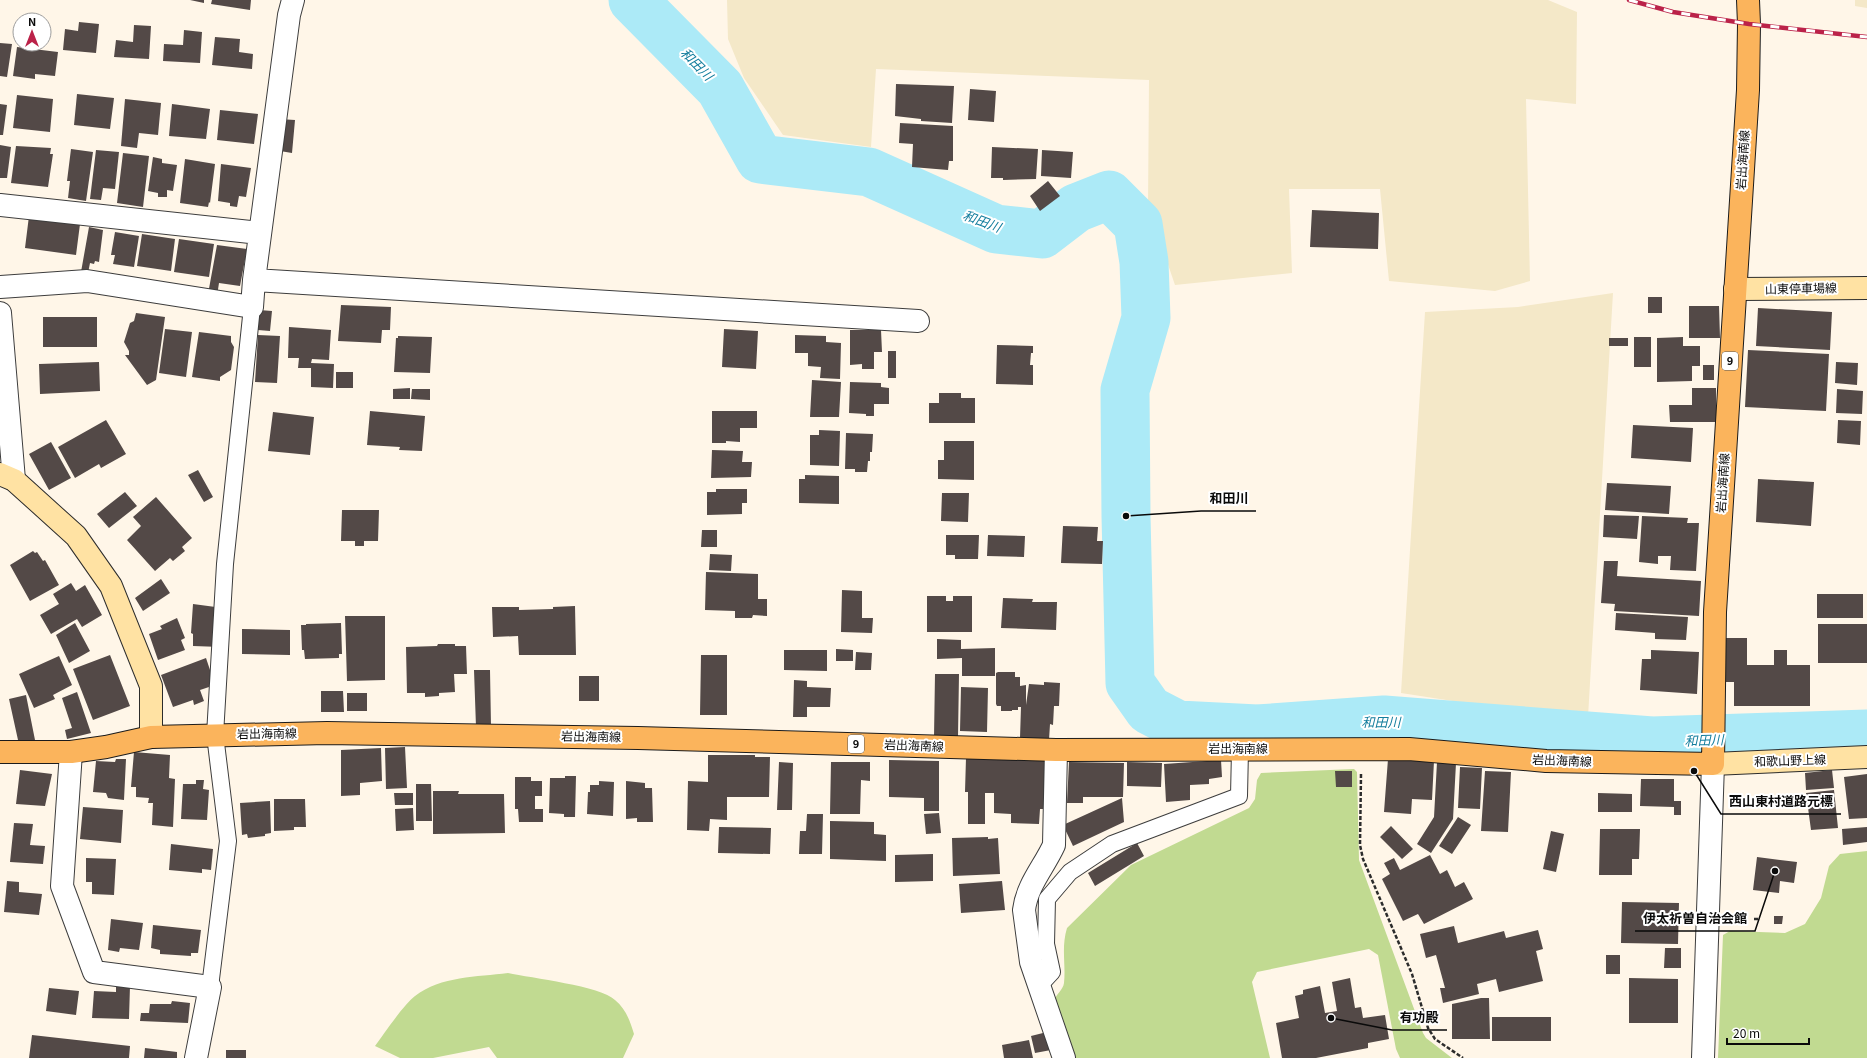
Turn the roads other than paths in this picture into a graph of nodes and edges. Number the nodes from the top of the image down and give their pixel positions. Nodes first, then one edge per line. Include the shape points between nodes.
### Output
1 (293, 0) edge
2 (1748, 0) edge
3 (0, 205) edge
4 (260, 234) junction
5 (254, 280) junction
6 (0, 287) edge
7 (1867, 288) edge
8 (1735, 289) junction
9 (252, 307) junction
10 (0, 313) edge
11 (918, 321) dead end
12 (4, 414) edge
13 (7, 477) edge
14 (215, 735) junction
15 (151, 737) junction
16 (1056, 750) junction
17 (1240, 750) junction
18 (0, 752) edge
19 (71, 752) junction
20 (1713, 758) junction
21 (1867, 758) edge
22 (1039, 986) junction
23 (210, 987) junction
24 (196, 1058) edge
25 (1064, 1058) edge
26 (1703, 1058) edge

1 - 4 street
2 - 8 main road, 岩出海南線 / 9 via 1748,90
3 - 4 street
4 - 5 street
5 - 9 street
5 - 11 street
6 - 9 street via 87,281
7 - 8 street, 山東停車場線
8 - 20 main road, 岩出海南線 / 9 via 1715,612
9 - 14 lane via 225,564
10 - 12 street
12 - 13 street
13 - 15 street via 76,536 111,586 151,686
14 - 15 main road, 岩出海南線 / 9
14 - 16 main road, 岩出海南線 / 9 via 326,733 614,738
14 - 23 lane via 228,841
15 - 19 main road, 岩出海南線 / 9
16 - 17 main road, 岩出海南線 / 9
16 - 22 street via 1054,845 1035,878 1024,910 1031,962
17 - 20 main road, 岩出海南線 / 9 via 1409,749 1546,761
17 - 22 lane via 1239,796 1112,844 1070,872 1047,898 1046,944 1052,972
18 - 19 main road, 岩出海南線 / 9
19 - 23 street via 62,886 94,972
20 - 21 street, 和歌山野上線
20 - 26 street
22 - 25 street
23 - 24 street

